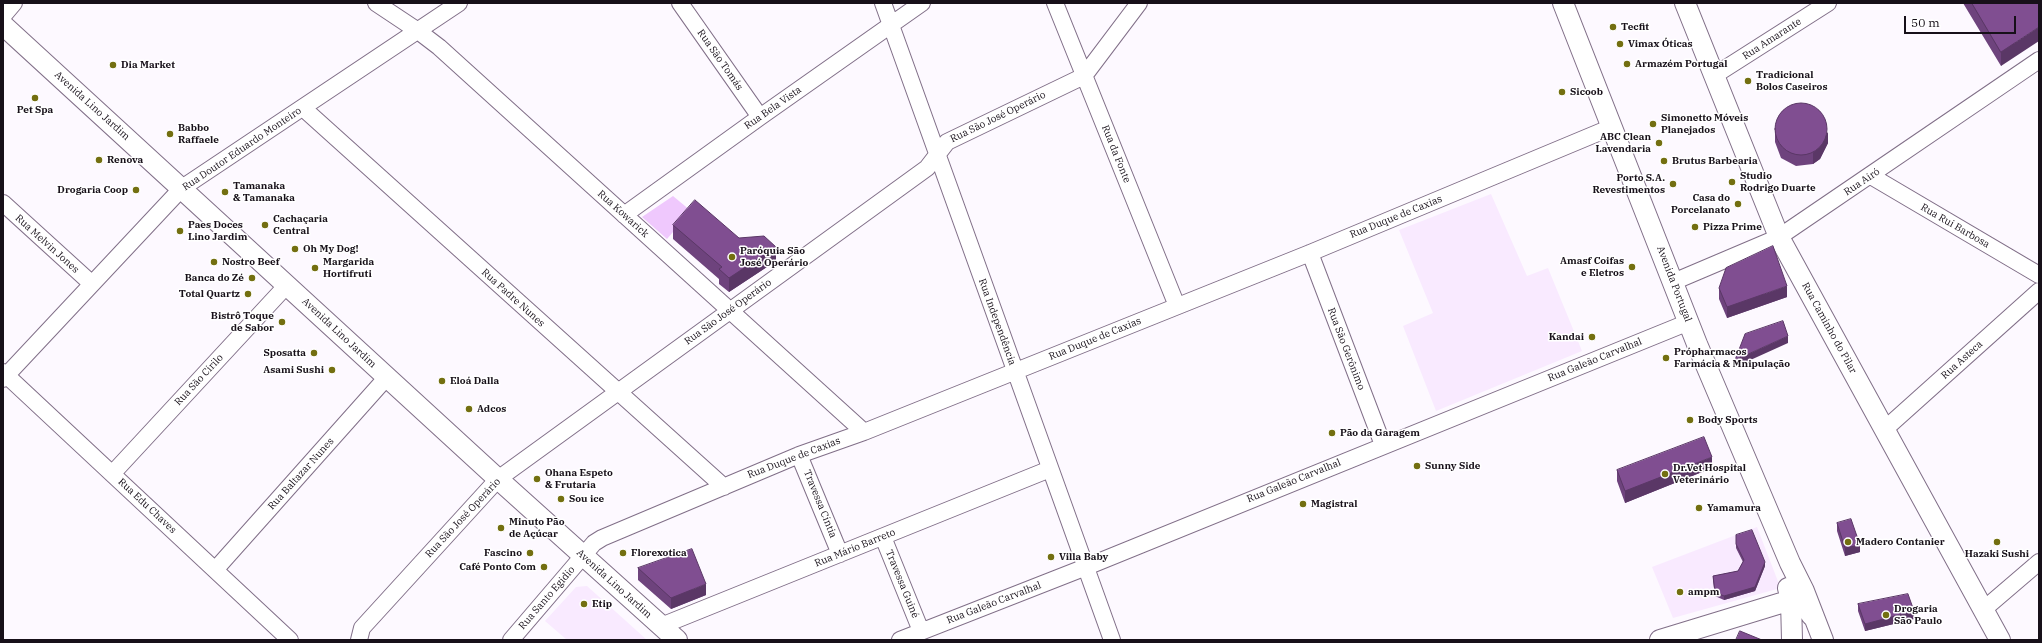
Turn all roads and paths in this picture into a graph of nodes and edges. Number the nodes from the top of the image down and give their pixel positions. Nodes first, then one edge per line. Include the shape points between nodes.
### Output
1 (14, 3) edge
2 (376, 3) edge
3 (460, 3) edge
4 (680, 3) edge
5 (883, 3) edge
6 (922, 3) edge
7 (1055, 3) edge
8 (1139, 3) edge
9 (1564, 3) edge
10 (1685, 3) edge
11 (1828, 3) edge
12 (3, 16) edge
13 (3, 25) edge
14 (891, 25) junction
15 (418, 31) junction
16 (2039, 60) edge
17 (1715, 75) junction
18 (1084, 76) junction
19 (303, 108) junction
20 (760, 117) junction
21 (1612, 127) junction
22 (938, 154) junction
23 (1871, 176) junction
24 (182, 188) junction
25 (3, 203) edge
26 (624, 215) junction
27 (1779, 237) junction
28 (1310, 252) junction
29 (2039, 275) edge
30 (1673, 282) junction
31 (92, 284) junction
32 (287, 285) junction
33 (2039, 291) edge
34 (1177, 306) junction
35 (730, 311) junction
36 (1689, 322) junction
37 (1015, 371) junction
38 (4, 376) edge
39 (387, 377) junction
40 (617, 391) junction
41 (1885, 429) junction
42 (864, 432) junction
43 (1383, 445) junction
44 (799, 455) junction
45 (1050, 469) junction
46 (112, 474) junction
47 (498, 479) junction
48 (724, 487) junction
49 (883, 536) junction
50 (840, 554) junction
51 (583, 556) junction
52 (2039, 562) edge
53 (1790, 563) junction
54 (1086, 567) junction
55 (215, 570) junction
56 (1791, 600) junction
57 (1984, 610) junction
58 (661, 626) junction
59 (921, 631) junction
60 (1819, 632) edge
61 (290, 640) edge
62 (359, 640) edge
63 (511, 640) edge
64 (677, 640) edge
65 (900, 640) edge
66 (1112, 640) edge
67 (1660, 640) edge
68 (1792, 640) edge
69 (2000, 640) edge

1 - 12 street
2 - 15 street, Rua Kowarick
3 - 15 street, Rua Doutor Eduardo Monteiro
4 - 20 street, Rua São Tomás
5 - 14 street, Rua Independência
6 - 14 street, Rua Bela Vista
7 - 18 street, Rua da Fonte
8 - 18 street, Rua São José Operário
9 - 21 main road, Avenida Portugal
10 - 17 main road, Rua Caminho do Pilar
11 - 17 street, Rua Amarante
13 - 24 main road, Avenida Lino Jardim
14 - 20 street, Rua Bela Vista
14 - 22 street, Rua Independência
15 - 19 street, Rua Doutor Eduardo Monteiro
15 - 26 street, Rua Kowarick via 439,47
16 - 23 street, Rua Airó
17 - 27 main road, Rua Caminho do Pilar
18 - 22 street, Rua São José Operário via 947,142
18 - 34 street, Rua da Fonte
19 - 24 street, Rua Doutor Eduardo Monteiro
19 - 40 street, Rua Padre Nunes
20 - 26 street, Rua Bela Vista
21 - 28 street, Rua Duque de Caxias
21 - 30 main road, Avenida Portugal
22 - 35 street, Rua São José Operário via 927,168
22 - 37 street, Rua Independência
23 - 27 street, Rua Airó
23 - 29 street, Rua Rui Barbosa
24 - 31 street, Rua Doutor Eduardo Monteiro
24 - 32 main road, Avenida Lino Jardim
25 - 31 street, Rua Melvin Jones
26 - 35 street, Rua Kowarick
27 - 30 street, Rua Airó
27 - 41 main road, Rua Caminho do Pilar
28 - 34 street, Rua Duque de Caxias
28 - 43 street, Rua São Gerônimo
30 - 36 main road, Avenida Portugal
31 - 38 street, Rua Doutor Eduardo Monteiro
32 - 39 main road, Avenida Lino Jardim
32 - 46 street, Rua São Cirilo
33 - 41 street, Rua Asteca
34 - 37 street, Rua Duque de Caxias
35 - 40 street, Rua São José Operário
35 - 42 street, Rua Kowarick
36 - 43 street, Rua Galeão Carvalhal
36 - 53 main road, Avenida Portugal
37 - 42 street, Rua Duque de Caxias
37 - 45 street, Rua Independência
38 - 46 street, Rua Edu Chaves
39 - 47 main road, Avenida Lino Jardim
39 - 55 street, Rua Baltazar Nunes
40 - 47 street, Rua São José Operário
40 - 48 street, Rua Padre Nunes
41 - 57 main road, Rua Caminho do Pilar
42 - 44 street, Rua Duque de Caxias
43 - 54 street, Rua Galeão Carvalhal
44 - 48 street, Rua Duque de Caxias
44 - 50 street, Travessa Cíntia
45 - 49 street, Rua Mário Barreto
45 - 54 street, Rua Independência
46 - 55 street, Rua Edu Chaves
47 - 51 main road, Avenida Lino Jardim
47 - 62 street, Rua São José Operário via 362,628
48 - 51 street, Rua Duque de Caxias via 602,538
49 - 50 street, Rua Mário Barreto
49 - 59 street, Travessa Guiné
50 - 58 street, Rua Mário Barreto
51 - 58 main road, Avenida Lino Jardim
51 - 63 street, Rua Santo Egidio
52 - 57 street
53 - 56 main road via 1786,582
53 - 60 main road, Avenida Portugal via 1804,591
54 - 59 street, Rua Galeão Carvalhal
54 - 66 street, Rua Independência
55 - 61 street, Rua Edu Chaves
56 - 60 main road via 1804,604
56 - 67 main road
56 - 68 main road
57 - 69 main road, Rua Caminho do Pilar
58 - 64 main road, Avenida Lino Jardim
59 - 65 street, Rua Galeão Carvalhal

